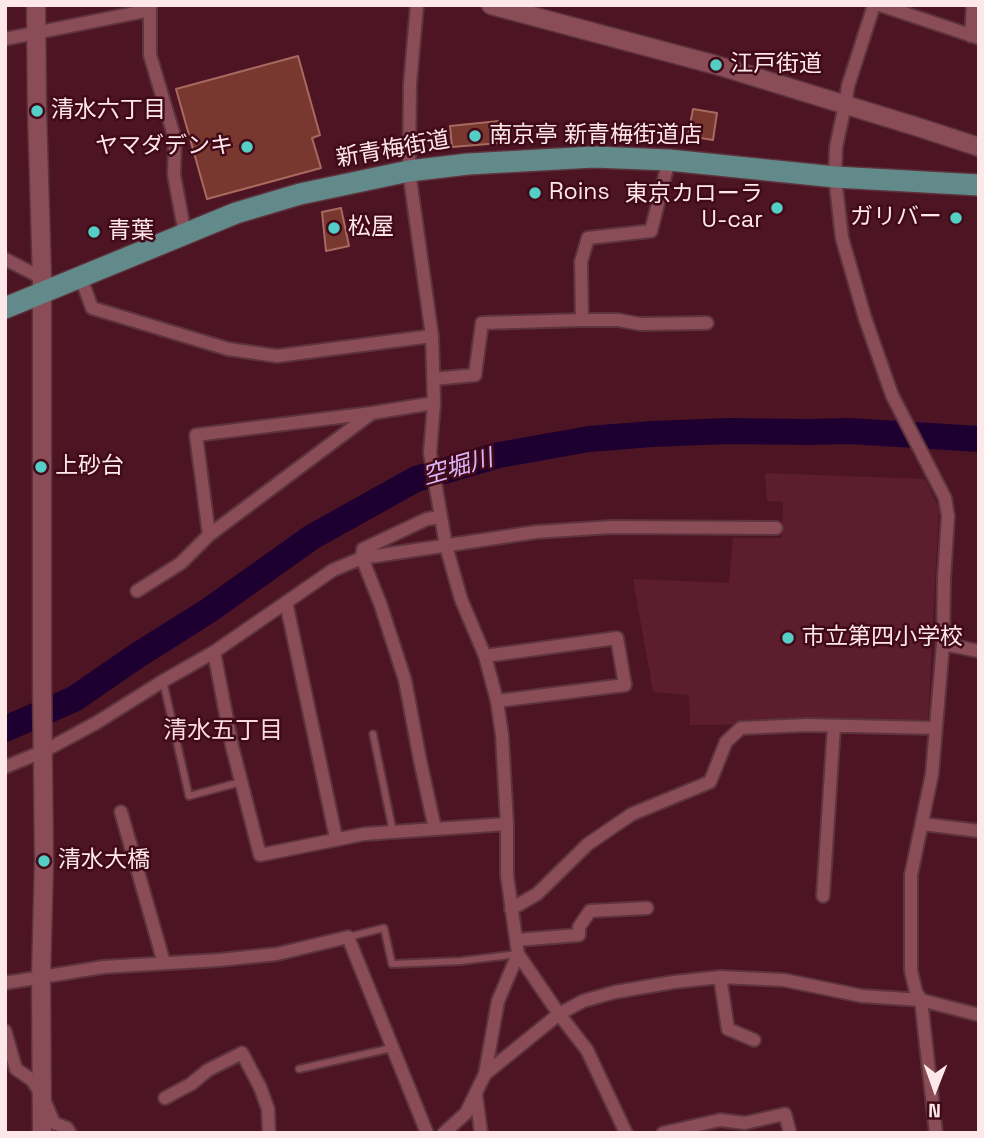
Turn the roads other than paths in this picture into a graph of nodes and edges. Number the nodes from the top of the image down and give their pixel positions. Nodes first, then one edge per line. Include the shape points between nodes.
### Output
1 (36, 5) edge
2 (416, 5) edge
3 (491, 5) edge
4 (874, 5) edge
5 (880, 5) edge
6 (973, 5) edge
7 (150, 8) edge
8 (36, 34) junction
9 (975, 37) edge
10 (5, 39) edge
11 (845, 105) junction
12 (979, 147) edge
13 (669, 160) junction
14 (409, 171) junction
15 (835, 177) junction
16 (979, 186) edge
17 (185, 234) junction
18 (5, 259) edge
19 (81, 278) junction
20 (41, 286) junction
21 (5, 309) edge
22 (582, 320) junction
23 (708, 323) dead end
24 (432, 336) junction
25 (433, 379) junction
26 (434, 403) junction
27 (372, 413) junction
28 (440, 515) junction
29 (776, 528) dead end
30 (209, 535) junction
31 (446, 546) junction
32 (362, 558) junction
33 (137, 591) dead end
34 (286, 603) junction
35 (943, 645) junction
36 (979, 651) edge
37 (214, 652) junction
38 (485, 656) junction
39 (163, 681) junction
40 (497, 701) junction
41 (834, 726) junction
42 (935, 728) junction
43 (373, 734) dead end
44 (44, 747) junction
45 (5, 767) edge
46 (241, 782) junction
47 (121, 812) dead end
48 (507, 824) junction
49 (923, 824) junction
50 (435, 829) junction
51 (979, 831) edge
52 (393, 832) junction
53 (336, 838) junction
54 (823, 896) dead end
55 (647, 908) dead end
56 (511, 909) junction
57 (348, 937) junction
58 (517, 947) junction
59 (164, 963) junction
60 (41, 977) junction
61 (720, 977) junction
62 (5, 983) edge
63 (921, 1000) junction
64 (559, 1014) junction
65 (979, 1015) edge
66 (5, 1031) edge
67 (754, 1040) dead end
68 (392, 1048) junction
69 (299, 1069) dead end
70 (485, 1074) junction
71 (476, 1094) junction
72 (42, 1095) junction
73 (164, 1098) dead end
74 (42, 1133) edge
75 (70, 1133) edge
76 (268, 1133) edge
77 (427, 1133) edge
78 (444, 1133) edge
79 (481, 1133) edge
80 (625, 1133) edge
81 (663, 1133) edge
82 (790, 1133) edge
83 (936, 1133) edge

1 - 8 street
2 - 14 street
3 - 11 street
4 - 11 street
5 - 9 street
6 - 9 street
7 - 8 street
7 - 17 street via 149,55 174,139 174,175
8 - 10 street
8 - 20 street
11 - 12 street
11 - 15 street
13 - 14 main road, 新青梅街道 via 555,158
13 - 15 main road, 新青梅街道
13 - 22 street via 651,231 587,237 581,262
14 - 17 main road, 新青梅街道 via 300,194
14 - 24 street
15 - 16 main road, 新青梅街道
15 - 35 street via 842,238 865,318 892,395 945,499
17 - 19 main road, 新青梅街道
18 - 20 street
19 - 20 main road, 新青梅街道
19 - 24 street via 92,308 228,349 277,356
20 - 21 main road, 新青梅街道
20 - 44 street
22 - 23 street
22 - 25 street via 482,323 475,375
24 - 25 street
25 - 26 street
26 - 27 street
26 - 28 street via 430,456
27 - 30 street
27 - 30 street via 196,435
28 - 31 street
28 - 32 street via 363,549
29 - 31 street via 612,527 536,532
30 - 33 street via 181,563
31 - 32 street
31 - 38 street
32 - 34 street via 333,570
32 - 50 street via 405,680
34 - 37 street
34 - 53 street
35 - 36 street
35 - 42 street
37 - 39 street
37 - 46 street
38 - 40 street
38 - 40 street via 617,638 625,685
39 - 44 street via 96,723
39 - 46 lane via 189,796
40 - 48 street
41 - 42 street
41 - 54 street
41 - 56 street via 741,728 726,742 710,782 632,814 588,844 537,894
42 - 49 street
43 - 52 lane
44 - 45 street
44 - 60 street
46 - 53 street via 260,855
47 - 59 street
48 - 50 street
48 - 56 street
49 - 51 street
49 - 63 street via 911,875 910,947 911,971
50 - 52 street
52 - 53 street
55 - 58 street via 590,911 579,926 579,935
56 - 58 street
57 - 58 lane via 384,928 392,964 461,961
57 - 59 street via 276,954
57 - 68 street
58 - 64 street
58 - 70 street via 498,1001
59 - 60 street
60 - 62 street
60 - 72 street
61 - 63 street via 784,980 862,996
61 - 64 street via 615,992
61 - 67 street via 728,1029
63 - 65 street
63 - 83 street
64 - 70 street
64 - 80 street via 587,1050
66 - 72 street via 16,1069 32,1080
68 - 69 lane
68 - 77 street
70 - 71 street
71 - 78 street via 466,1113
71 - 79 street
72 - 74 street
72 - 75 street via 54,1123
73 - 76 street via 242,1053 268,1110
81 - 82 street via 720,1120 745,1123 785,1114

